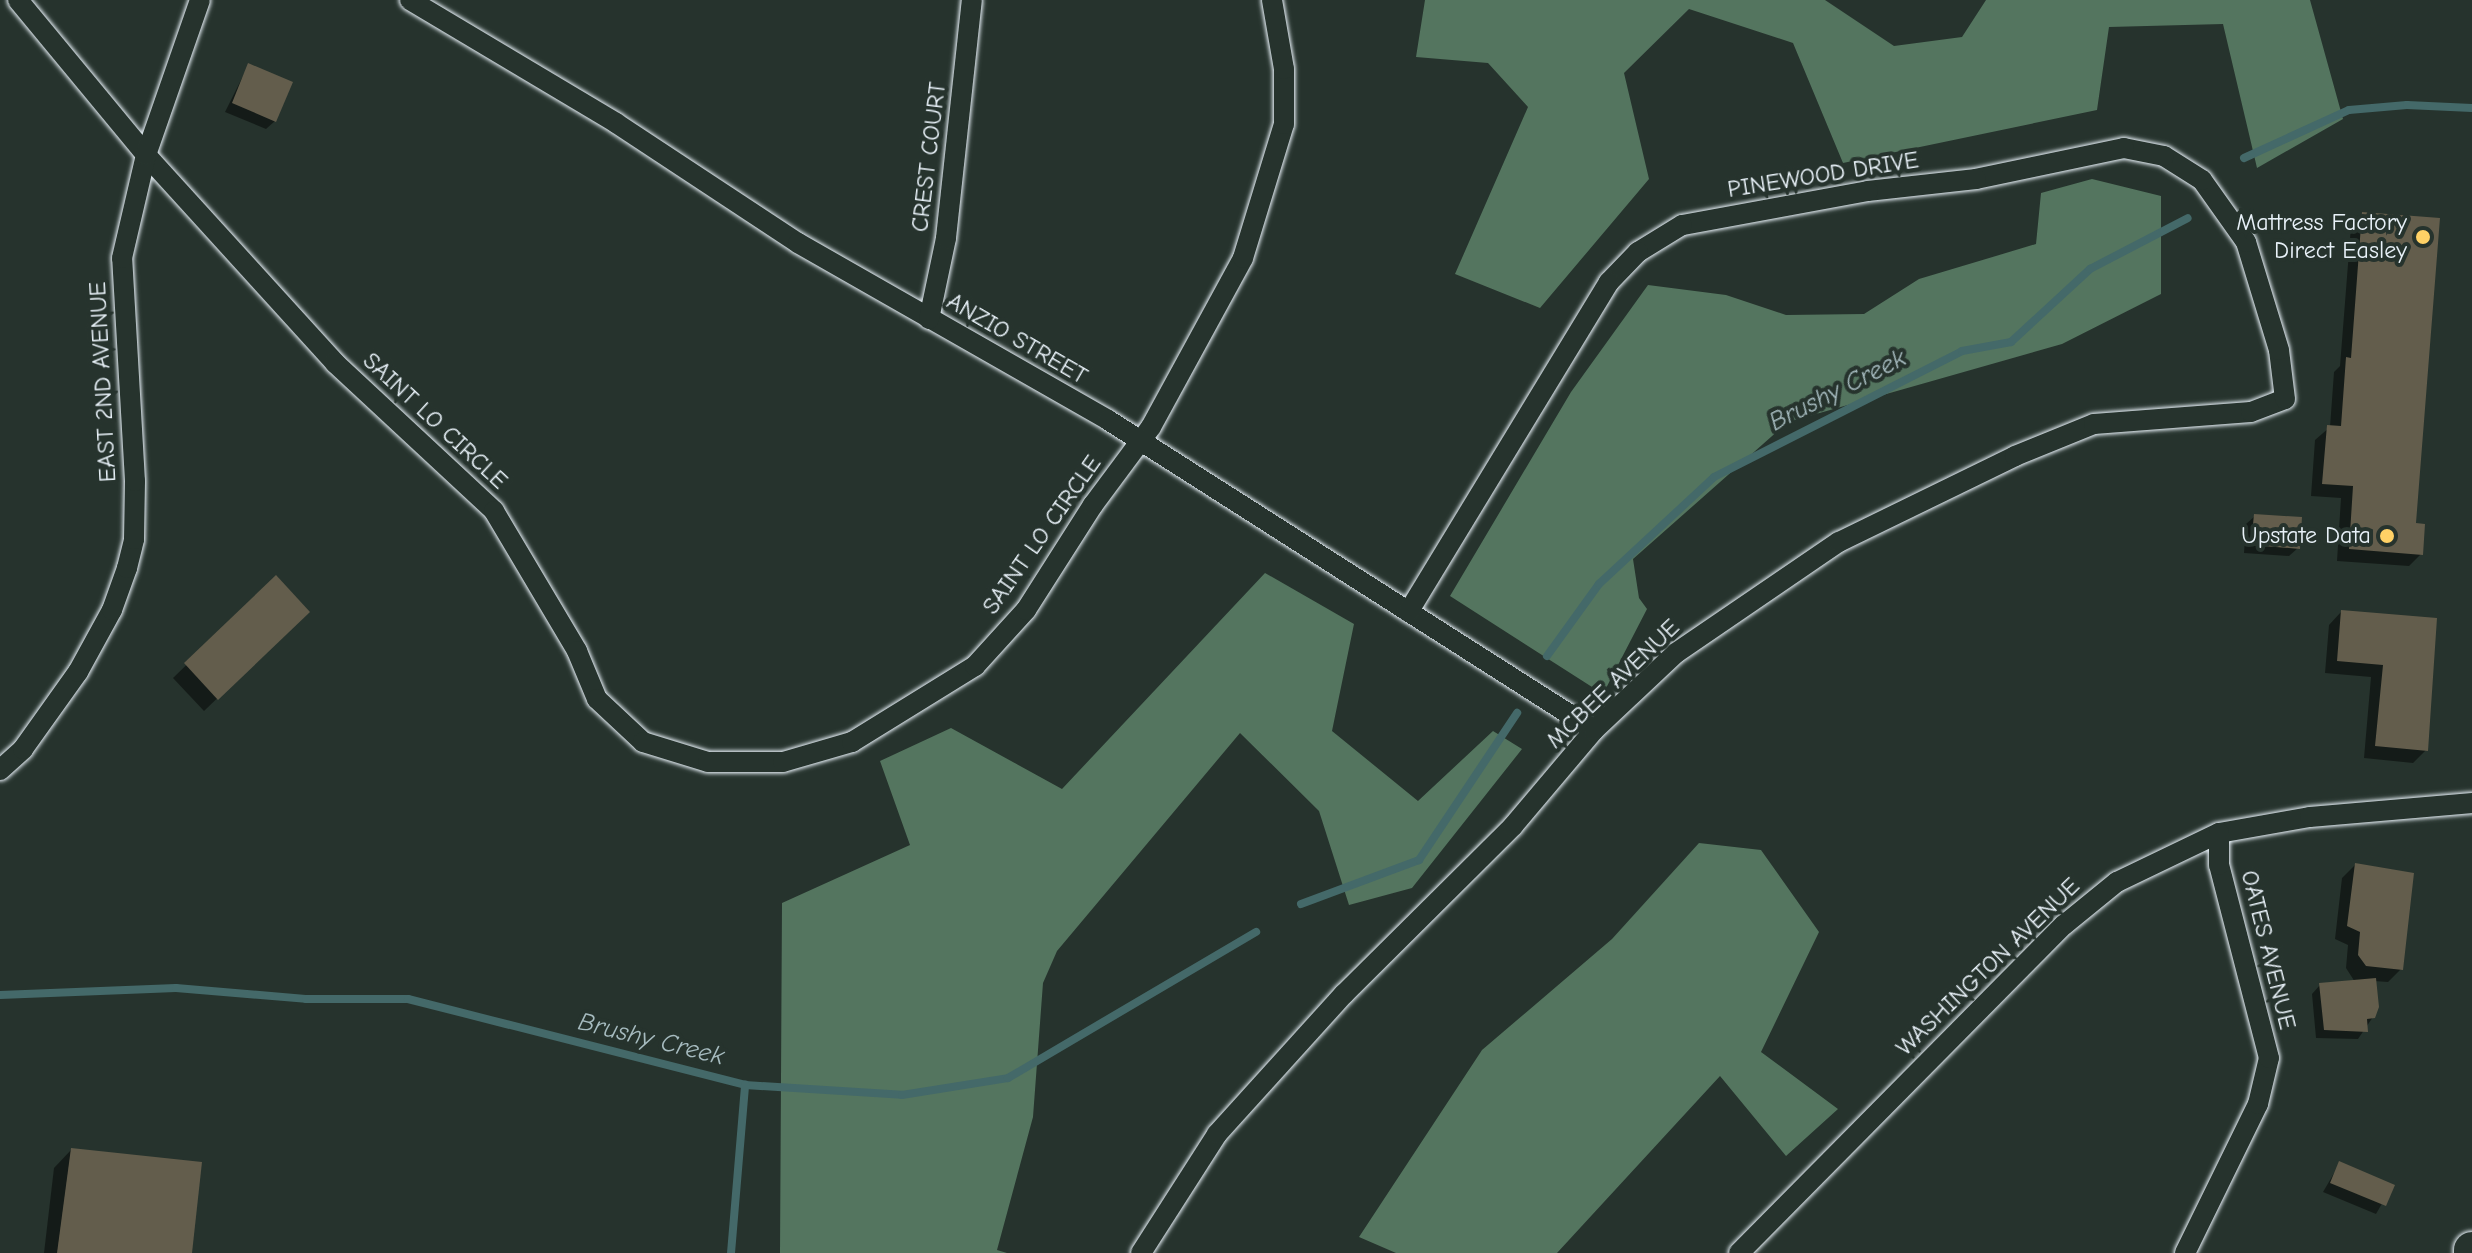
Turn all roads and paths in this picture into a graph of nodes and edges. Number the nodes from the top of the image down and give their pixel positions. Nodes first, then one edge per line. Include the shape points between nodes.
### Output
1 (18, 0) edge
2 (200, 0) edge
3 (410, 0) edge
4 (972, 0) edge
5 (1272, 0) edge
6 (146, 155) junction
7 (929, 319) junction
8 (2285, 399) joint
9 (1140, 442) junction
10 (1408, 612) junction
11 (1594, 730) junction
12 (0, 770) edge
13 (2472, 803) edge
14 (2219, 833) junction
15 (1141, 1253) edge
16 (1739, 1253) edge
17 (2185, 1253) edge

1 - 6 street
2 - 6 street, EAST 2ND AVENUE
3 - 7 street, ANZIO STREET
4 - 7 street, CREST COURT via 946,238
5 - 9 street, SAINT LO CIRCLE via 1284,69 1284,124 1268,188 1243,258
6 - 9 street, SAINT LO CIRCLE via 335,363 494,511 577,651 597,699 643,742 708,762 783,762 852,742 975,666 1026,610
6 - 12 street, EAST 2ND AVENUE via 122,258 134,539 112,610 78,672 23,749
7 - 9 street, ANZIO STREET
8 - 10 street, PINEWOOD DRIVE via 2279,350 2246,242 2202,180 2164,156 2124,148 1976,179 1868,191 1682,225 1638,252 1609,282
8 - 11 street, MCBEE AVENUE via 2251,412 2094,424 2015,456 1839,542 1766,588 1676,653
9 - 10 street, ANZIO STREET
10 - 11 street, ANZIO STREET
11 - 15 street, MCBEE AVENUE via 1513,826 1344,994 1217,1134
13 - 14 street, WASHINGTON AVENUE via 2310,817
14 - 16 street, WASHINGTON AVENUE via 2117,882 2064,925
14 - 17 street, OATES AVENUE via 2219,865 2269,1058 2258,1104

